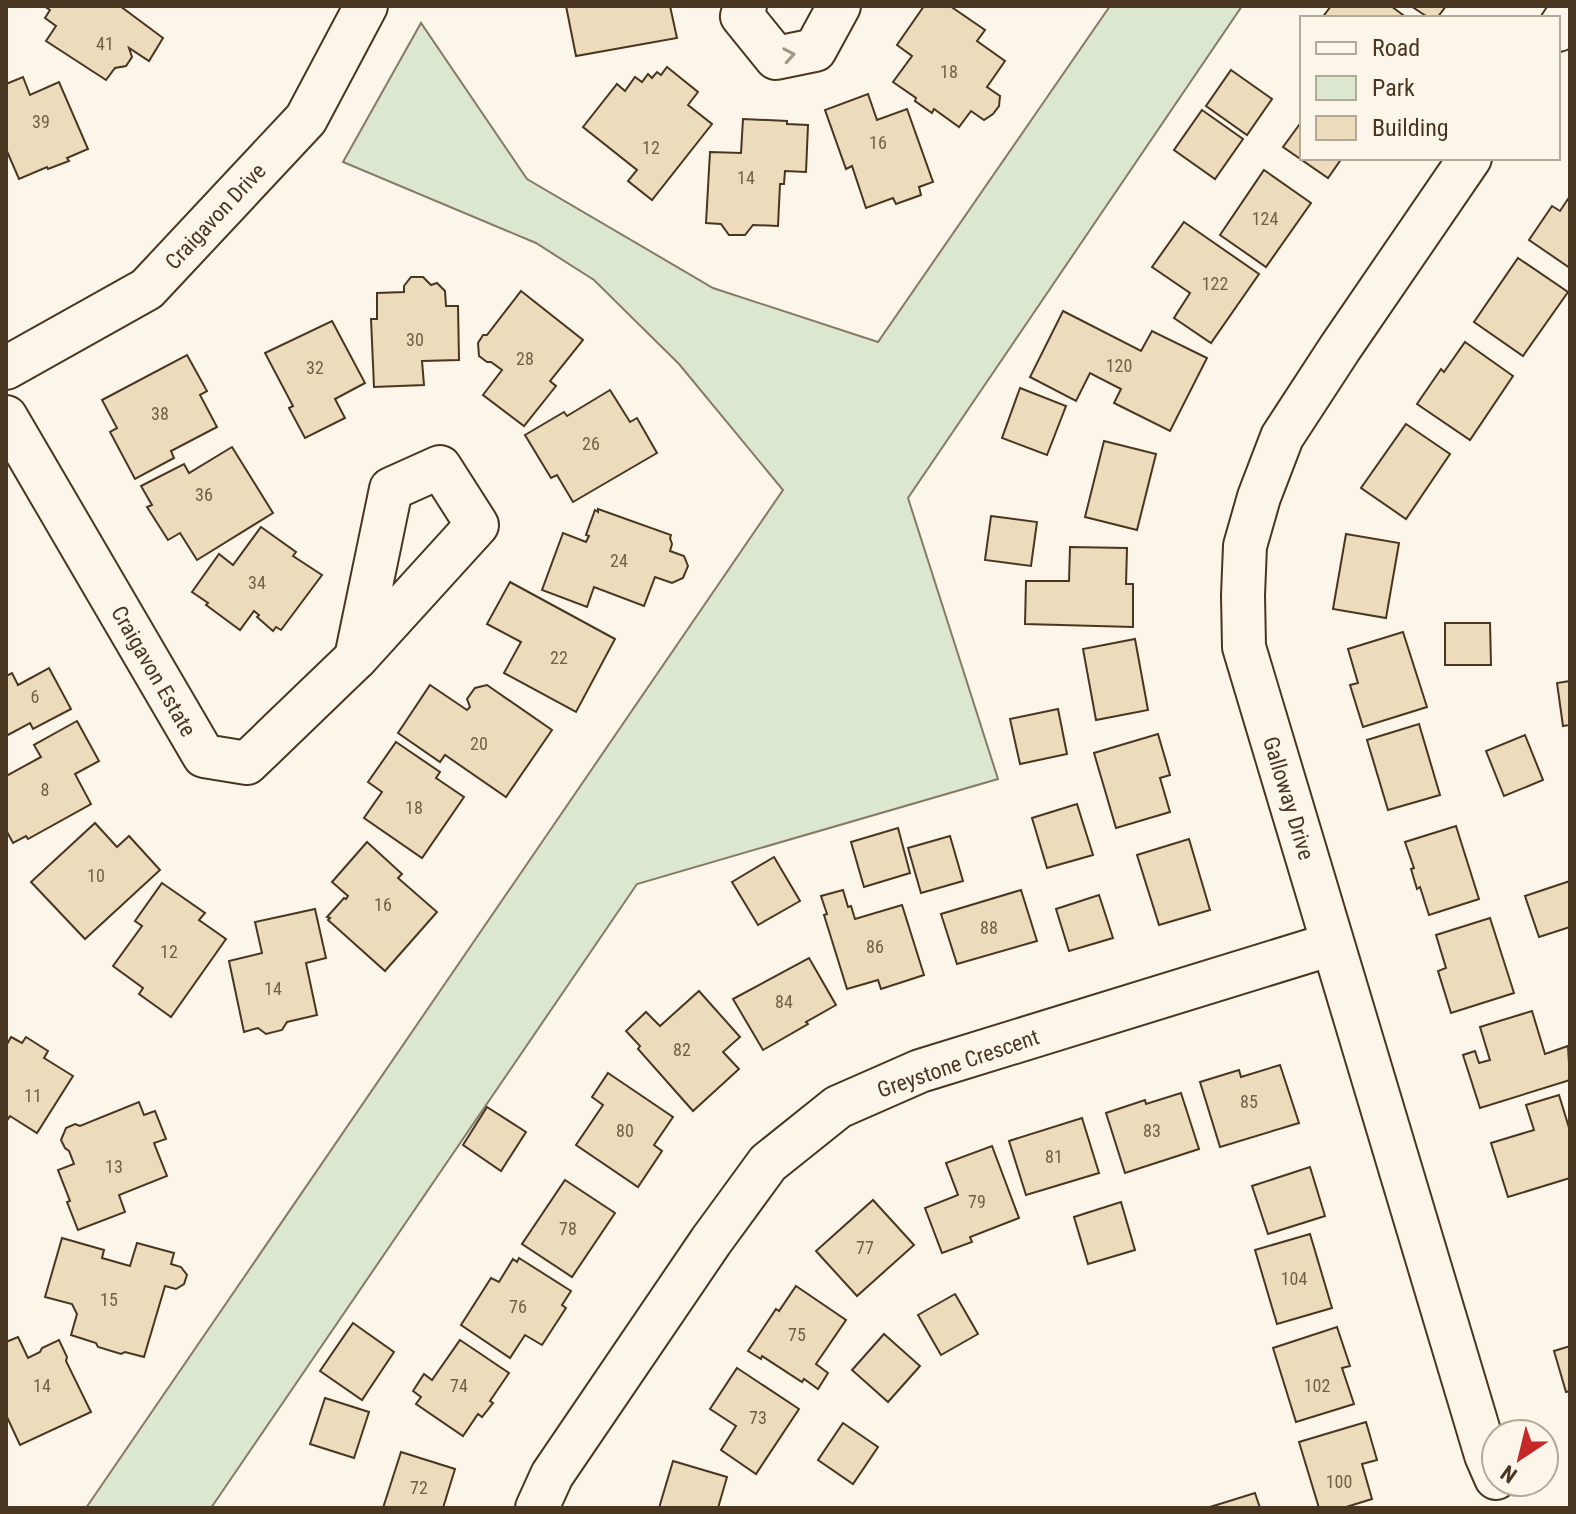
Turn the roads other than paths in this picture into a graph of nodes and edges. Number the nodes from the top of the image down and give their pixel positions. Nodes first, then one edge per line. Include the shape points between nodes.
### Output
1 (366, 6) edge
2 (745, 6) edge
3 (839, 6) edge
4 (1469, 160) edge
5 (6, 368) edge
6 (6, 417) edge
7 (356, 658) dead end
8 (1332, 944) junction
9 (1480, 1435) edge
10 (537, 1508) edge

1 - 5 street, Craigavon Drive via 306,119 147,289
2 -> 3 street via 742,16 776,58 815,50
4 - 8 street, Galloway Drive via 1282,437 1245,546 1244,647
6 - 7 street, Craigavon Estate via 204,756 247,763
8 - 9 street, Galloway Drive
8 - 10 street, Greystone Crescent via 920,1071 838,1107 768,1163 552,1475

